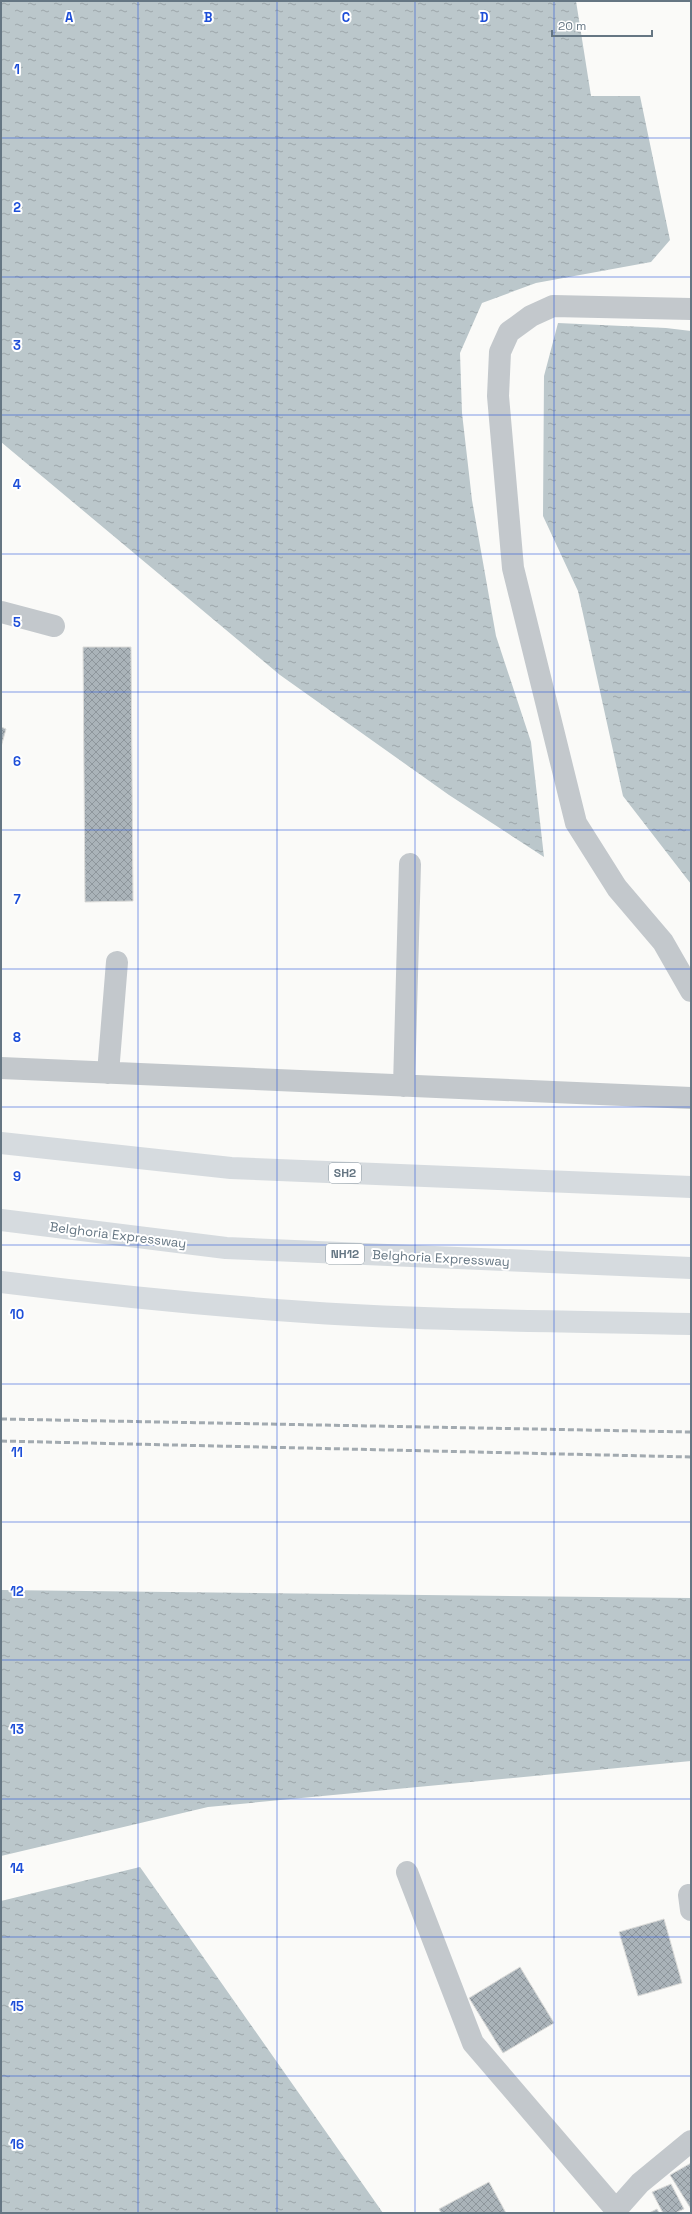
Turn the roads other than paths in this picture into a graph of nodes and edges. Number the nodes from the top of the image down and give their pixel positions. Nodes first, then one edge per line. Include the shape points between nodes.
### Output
1 (691, 309) edge
2 (1, 612) edge
3 (54, 626) dead end
4 (410, 864) dead end
5 (117, 962) dead end
6 (691, 991) edge
7 (1, 1068) edge
8 (108, 1073) junction
9 (404, 1086) junction
10 (691, 1098) edge
11 (1, 1142) edge
12 (691, 1186) edge
13 (1, 1220) edge
14 (691, 1268) edge
15 (1, 1282) edge
16 (691, 1324) edge
17 (406, 1872) dead end
18 (691, 2141) edge
19 (616, 2211) edge

1 - 6 street via 553,306 532,316 509,332 500,352 498,396 513,568 576,823 617,888 663,942
2 - 3 street
4 - 9 street
5 - 8 street
7 - 8 street
8 - 9 street
9 - 10 street
11 - 12 main road, SH2 via 231,1168
13 - 14 main road, Belghoria Expressway / NH12 via 226,1248
15 - 16 main road via 90,1293 292,1311 505,1320
17 - 19 street via 472,2043
18 - 19 street via 640,2183

